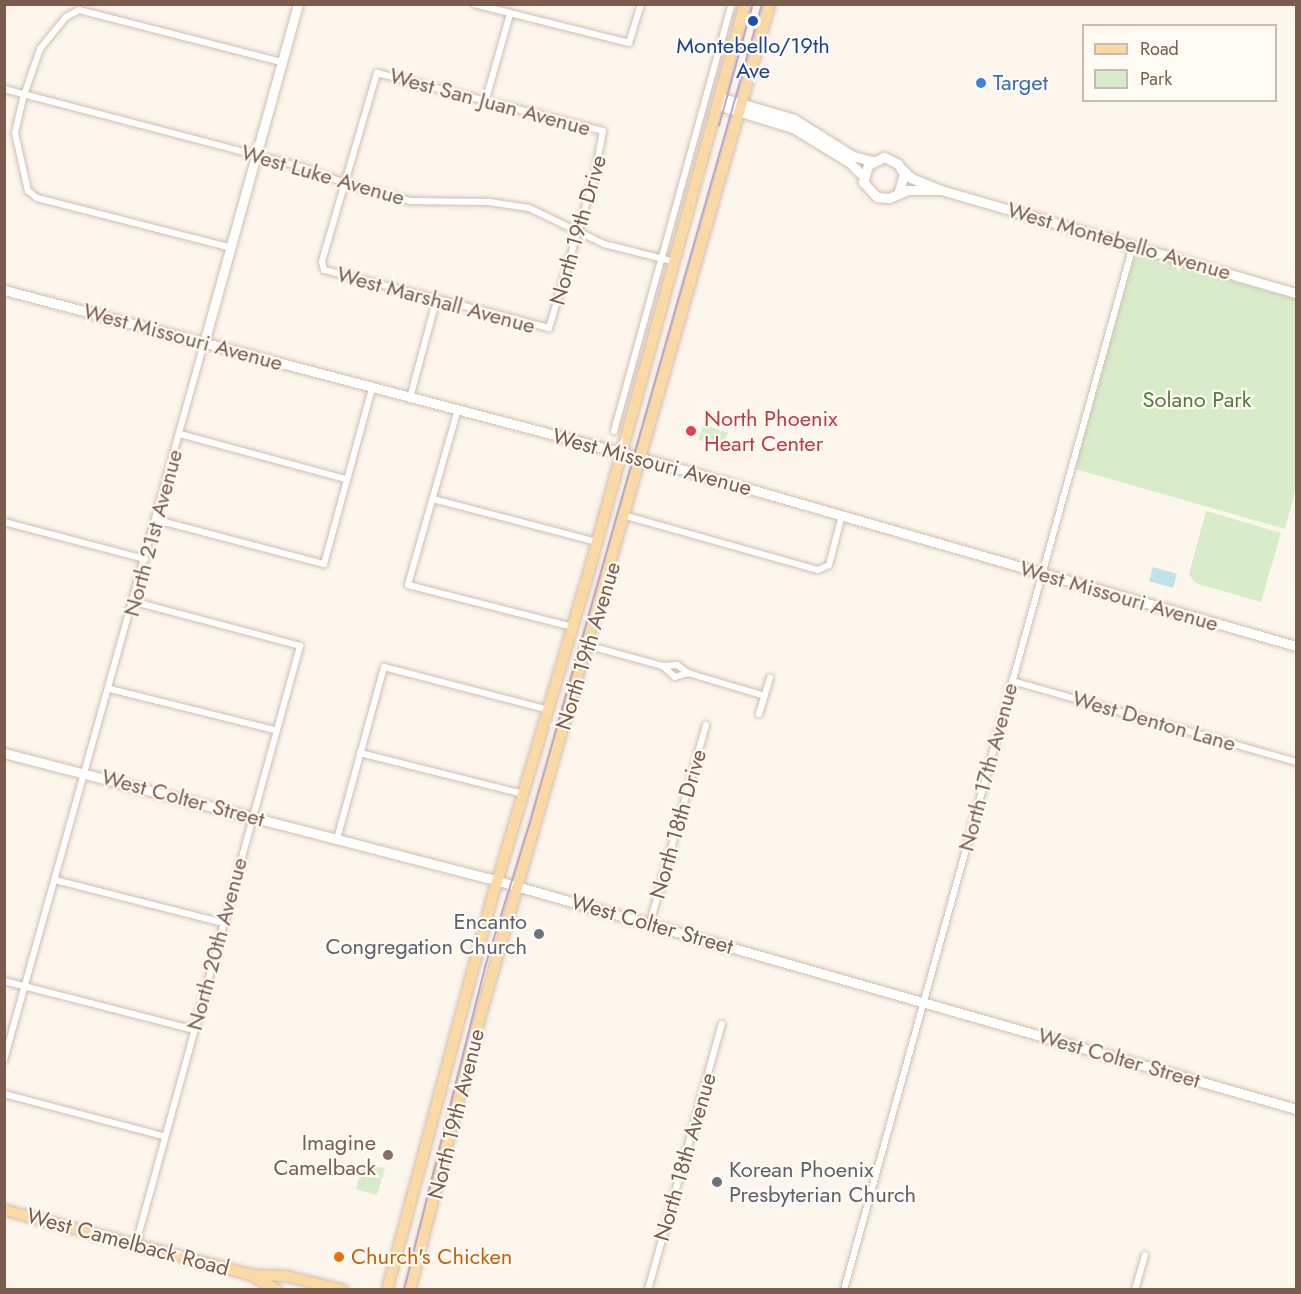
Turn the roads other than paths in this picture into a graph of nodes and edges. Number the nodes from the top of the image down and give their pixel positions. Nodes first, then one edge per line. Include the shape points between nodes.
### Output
1 (298, 4) edge
2 (474, 4) edge
3 (641, 4) edge
4 (732, 4) edge
5 (745, 4) edge
6 (770, 4) edge
7 (510, 14) junction
8 (282, 62) junction
9 (4, 89) edge
10 (24, 95) junction
11 (486, 99) junction
12 (718, 101) junction
13 (741, 108) junction
14 (603, 132) joint
15 (257, 156) junction
16 (872, 161) junction
17 (902, 169) junction
18 (863, 176) junction
19 (343, 183) junction
20 (941, 190) junction
21 (899, 191) junction
22 (579, 231) junction
23 (1133, 246) junction
24 (232, 248) junction
25 (661, 259) junction
26 (675, 262) junction
27 (4, 290) edge
28 (1296, 292) edge
29 (436, 301) junction
30 (549, 328) joint
31 (204, 343) junction
32 (372, 389) junction
33 (410, 398) junction
34 (458, 410) junction
35 (614, 431) dead end
36 (180, 434) junction
37 (619, 453) junction
38 (642, 459) junction
39 (346, 479) junction
40 (433, 499) junction
41 (626, 516) junction
42 (842, 516) junction
43 (157, 520) junction
44 (4, 522) edge
45 (597, 542) junction
46 (145, 559) junction
47 (1041, 574) junction
48 (135, 602) junction
49 (573, 627) junction
50 (586, 645) junction
51 (1296, 646) edge
52 (663, 666) junction
53 (688, 673) junction
54 (770, 678) dead end
55 (1012, 681) junction
56 (110, 689) junction
57 (765, 696) junction
58 (549, 710) junction
59 (759, 714) dead end
60 (706, 725) dead end
61 (275, 730) junction
62 (4, 753) edge
63 (360, 753) junction
64 (1296, 762) edge
65 (87, 772) junction
66 (523, 794) junction
67 (251, 817) junction
68 (337, 839) junction
69 (55, 880) junction
70 (498, 880) junction
71 (521, 887) junction
72 (224, 923) junction
73 (650, 923) junction
74 (4, 981) edge
75 (27, 987) junction
76 (924, 1002) junction
77 (722, 1024) dead end
78 (195, 1030) junction
79 (4, 1060) edge
80 (4, 1095) edge
81 (1296, 1109) edge
82 (163, 1136) junction
83 (4, 1210) edge
84 (136, 1244) junction
85 (1145, 1255) dead end
86 (251, 1275) junction
87 (277, 1290) edge
88 (343, 1290) edge
89 (387, 1290) edge
90 (410, 1290) edge
91 (648, 1290) edge
92 (844, 1290) edge
93 (1135, 1290) edge

1 - 8 street, North 21st Avenue
2 - 7 street
3 - 7 street via 629,43
4 - 25 street
5 - 12 main road, North 19th Avenue
6 - 13 main road, North 19th Avenue
7 - 11 street
8 - 10 street via 85,10 71,13 40,49
8 - 15 street, North 21st Avenue
9 - 10 street, West Luke Avenue
10 - 15 street, West Luke Avenue
10 - 24 street via 15,133 28,191 36,198
11 - 14 street, West San Juan Avenue
11 - 19 street, West San Juan Avenue via 377,73
12 - 13 street
12 - 26 main road, North 19th Avenue
13 - 16 street via 794,119 853,156
13 - 18 street via 793,128 849,162
13 - 38 main road, North 19th Avenue via 698,245
14 - 22 street, North 19th Drive
15 - 19 street, West Luke Avenue
15 - 24 street, North 21st Avenue
16 - 17 street via 889,158
16 - 18 street
17 - 20 street, West Montebello Avenue via 911,178
17 - 21 street via 904,180
18 - 21 street, West Montebello Avenue via 871,194 883,198
19 - 22 street, West Luke Avenue via 410,201 513,205 550,216
19 - 29 street, West Marshall Avenue via 321,261 324,270
20 - 21 street, West Montebello Avenue
20 - 23 street, West Montebello Avenue
22 - 25 street, West Luke Avenue via 604,244
22 - 30 street, North 19th Drive
23 - 28 street, West Montebello Avenue
23 - 47 street, North 17th Avenue
24 - 31 street, North 21st Avenue
25 - 26 street, West Luke Avenue
25 - 35 street
26 - 37 main road, North 19th Avenue
27 - 31 street, West Missouri Avenue
29 - 30 street, West Marshall Avenue
29 - 33 street
31 - 32 street, West Missouri Avenue
31 - 36 street, North 21st Avenue
32 - 33 street, West Missouri Avenue
32 - 39 street
33 - 34 street, West Missouri Avenue
34 - 37 street, West Missouri Avenue
34 - 40 street
36 - 39 street
36 - 43 street, North 21st Avenue
37 - 38 street, West Missouri Avenue
37 - 45 main road, North 19th Avenue
38 - 41 main road, North 19th Avenue
38 - 42 street, West Missouri Avenue
39 - 43 street via 324,564
40 - 45 street
40 - 49 street via 408,585
41 - 42 street via 825,570
41 - 50 main road, North 19th Avenue
42 - 47 street, West Missouri Avenue
43 - 46 street, North 21st Avenue
44 - 46 street
45 - 49 main road, North 19th Avenue
46 - 48 street, North 21st Avenue
47 - 51 street, West Missouri Avenue
47 - 55 street, North 17th Avenue
48 - 56 street, North 21st Avenue
48 - 61 street, North 20th Avenue via 300,646
49 - 58 main road, North 19th Avenue
50 - 52 street
50 - 71 main road, North 19th Avenue
52 - 53 street via 677,665
52 - 53 street via 675,677
53 - 57 street
54 - 57 street
55 - 64 street, West Denton Lane
55 - 76 street, North 17th Avenue
56 - 61 street
56 - 65 street, North 21st Avenue
57 - 59 street
58 - 63 street via 384,667
58 - 66 main road, North 19th Avenue
60 - 73 street, North 18th Drive
61 - 67 street, North 20th Avenue
62 - 65 street, West Colter Street
63 - 66 street
63 - 68 street
65 - 67 street, West Colter Street
65 - 69 street, North 21st Avenue
66 - 70 main road, North 19th Avenue
67 - 68 street, West Colter Street
67 - 72 street, North 20th Avenue
68 - 70 street, West Colter Street
69 - 72 street
69 - 75 street, North 21st Avenue
70 - 71 street, West Colter Street
70 - 89 main road, North 19th Avenue
71 - 73 street, West Colter Street
71 - 90 main road, North 19th Avenue via 473,1042
72 - 78 street, North 20th Avenue
73 - 76 street, West Colter Street
74 - 75 street
75 - 78 street
75 - 79 street, North 21st Avenue
76 - 81 street, West Colter Street
76 - 92 street, North 17th Avenue
77 - 91 street, North 18th Avenue
78 - 82 street, North 20th Avenue
80 - 82 street
82 - 84 street, North 20th Avenue
83 - 84 main road, West Camelback Road
84 - 86 main road, West Camelback Road
85 - 93 street
86 - 87 main road, West Camelback Road
86 - 88 main road, West Camelback Road via 286,1276

